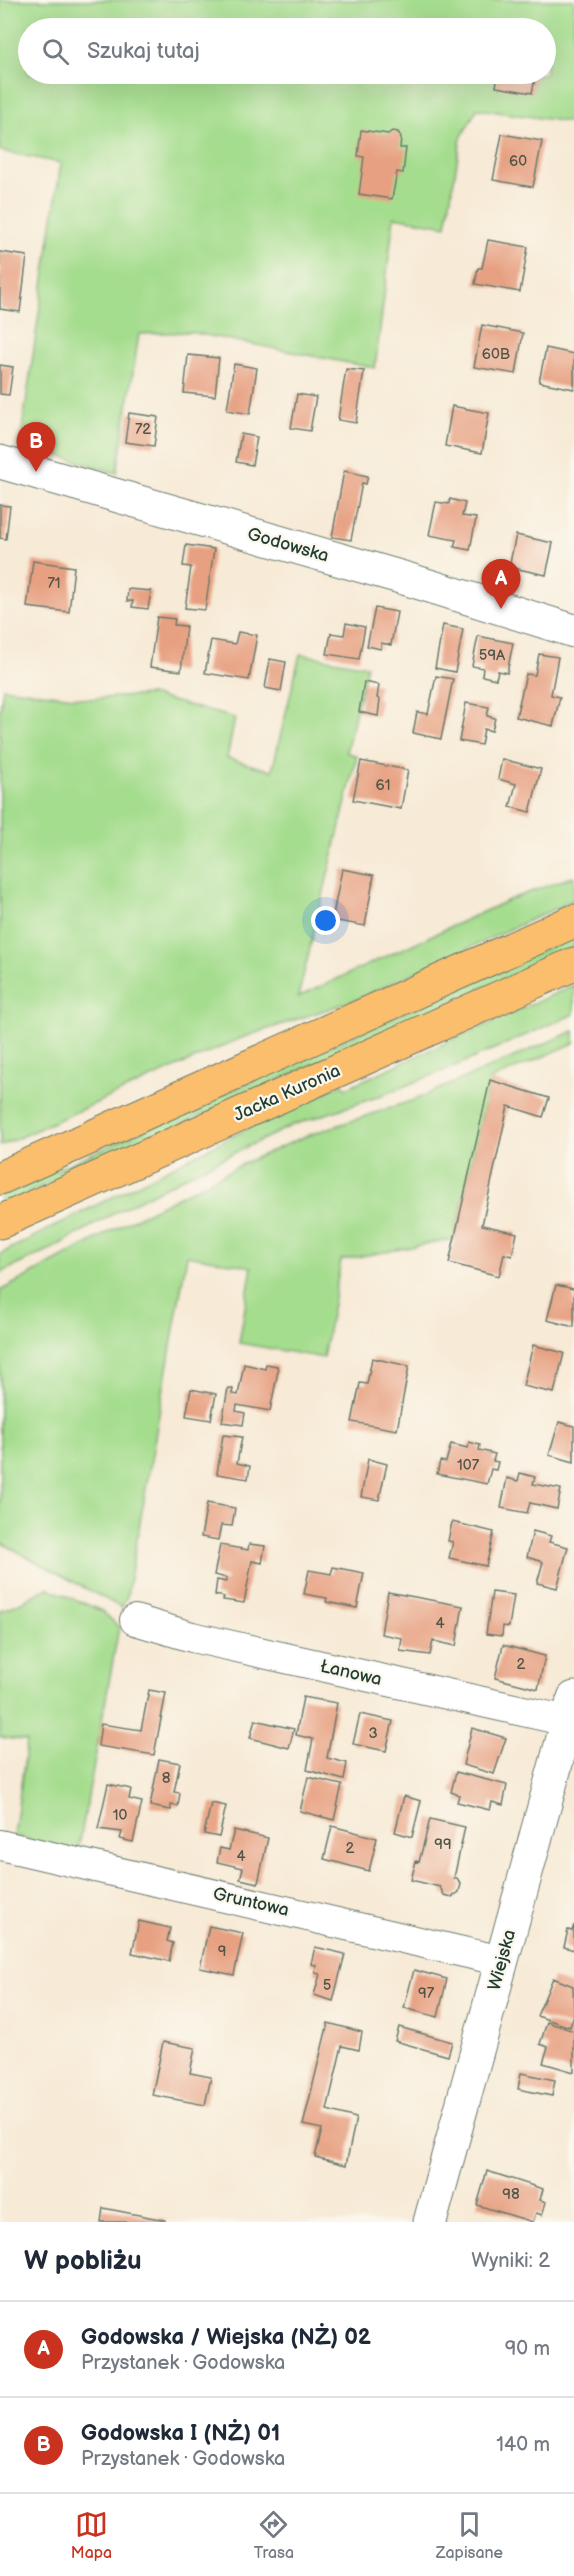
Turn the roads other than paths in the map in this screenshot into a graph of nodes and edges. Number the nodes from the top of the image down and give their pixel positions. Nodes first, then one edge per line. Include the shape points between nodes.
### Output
1 (0, 462) edge
2 (574, 631) edge
3 (574, 921) edge
4 (574, 964) edge
5 (0, 1179) edge
6 (0, 1222) edge
7 (135, 1620) dead end
8 (571, 1709) edge
9 (0, 1845) edge
10 (502, 1961) junction
11 (430, 2222) edge

1 - 2 street, Godowska via 388,573
3 - 5 main road
4 - 6 main road, Jacka Kuronia
7 - 8 street, Łanowa via 192,1636
8 - 10 street, Wiejska
9 - 10 street, Gruntowa
10 - 11 street, Wiejska

